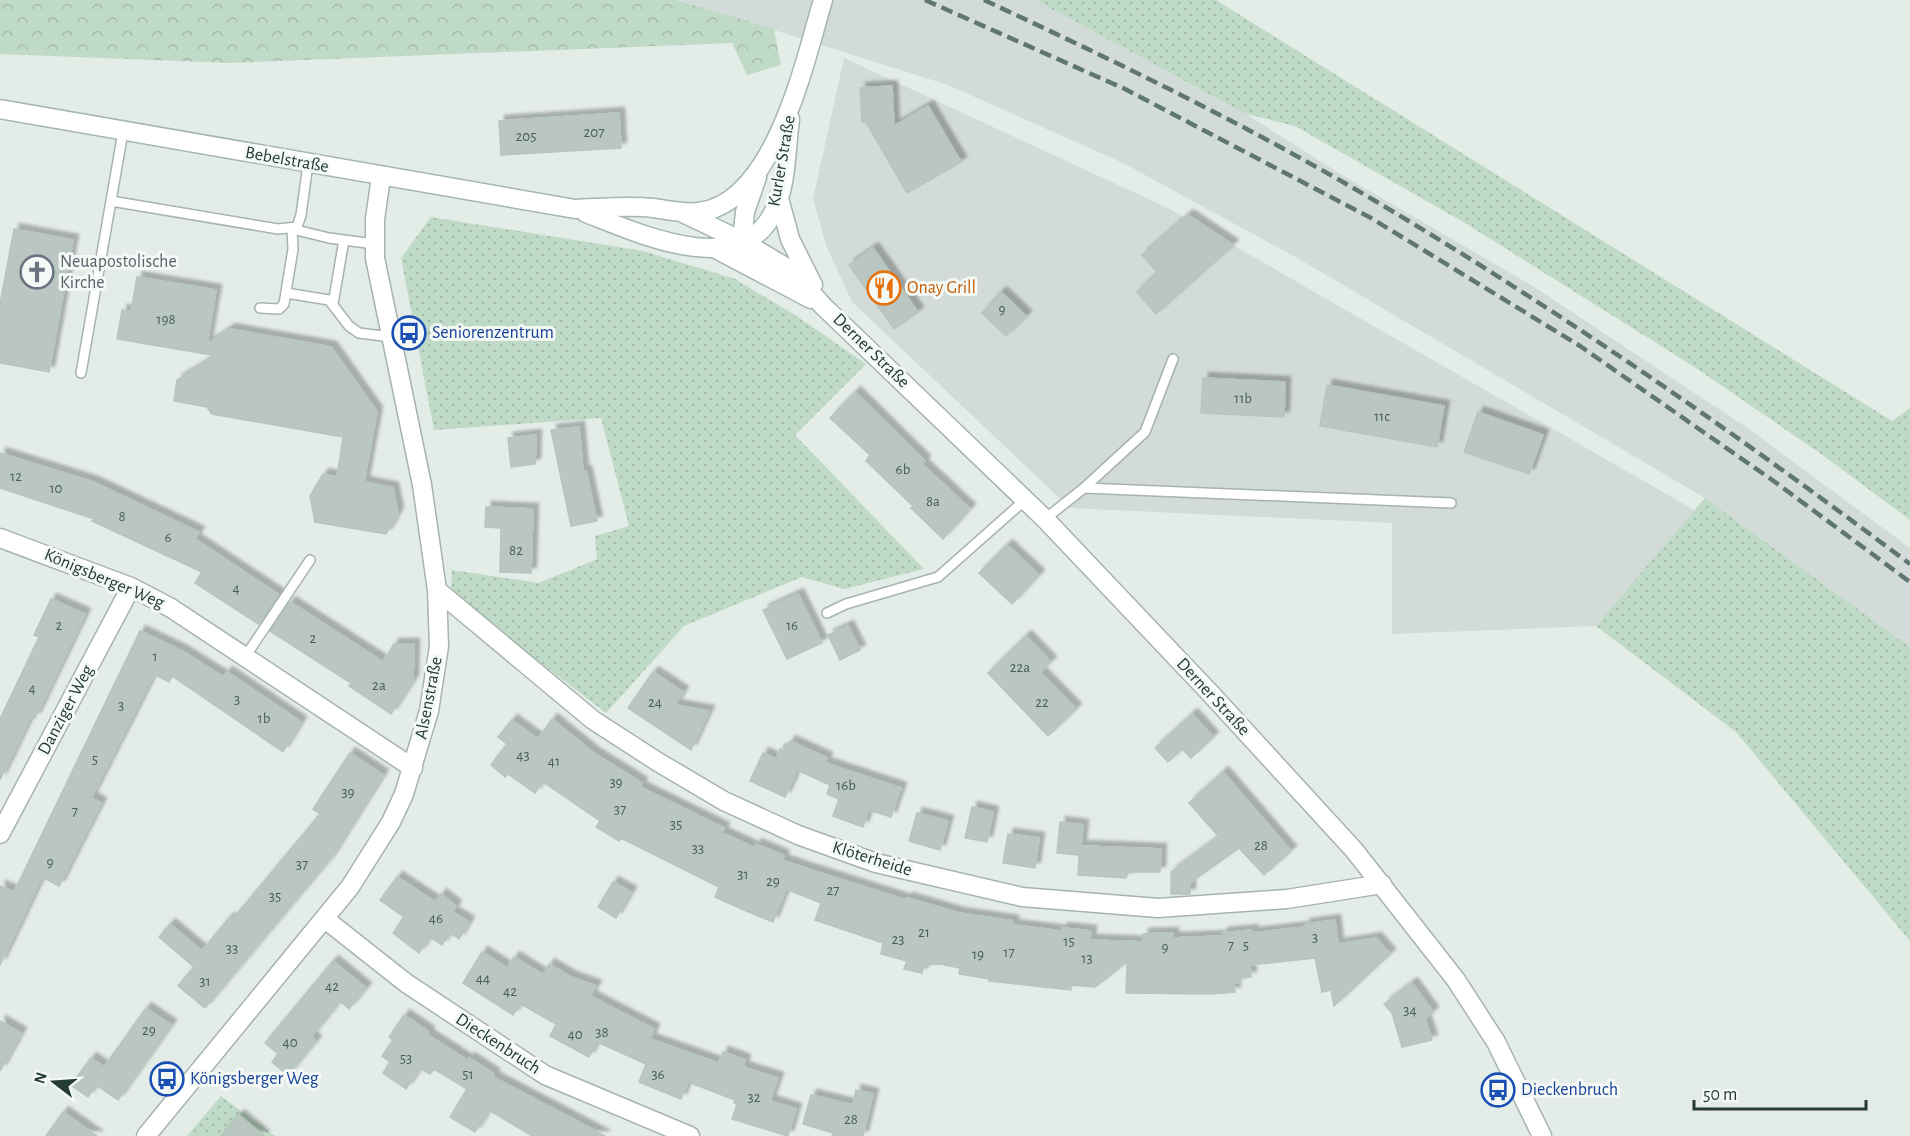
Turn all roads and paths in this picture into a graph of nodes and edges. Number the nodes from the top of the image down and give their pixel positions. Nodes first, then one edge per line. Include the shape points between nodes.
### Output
1 (823, 0) edge
2 (792, 102) junction
3 (0, 110) edge
4 (123, 132) junction
5 (308, 164) junction
6 (760, 167) junction
7 (381, 177) junction
8 (779, 198) junction
9 (111, 201) junction
10 (575, 209) junction
11 (681, 212) junction
12 (292, 229) junction
13 (344, 240) junction
14 (742, 241) junction
15 (374, 244) junction
16 (716, 249) junction
17 (749, 266) junction
18 (286, 293) junction
19 (333, 304) junction
20 (823, 306) junction
21 (260, 308) dead end
22 (391, 338) junction
23 (1173, 359) dead end
24 (81, 373) dead end
25 (1084, 488) junction
26 (1025, 500) junction
27 (1451, 503) dead end
28 (1045, 519) junction
29 (0, 538) edge
30 (310, 560) dead end
31 (131, 587) junction
32 (437, 590) junction
33 (826, 613) dead end
34 (245, 657) junction
35 (413, 768) junction
36 (0, 834) edge
37 (1382, 884) junction
38 (325, 919) junction
39 (146, 1136) edge
40 (690, 1136) edge
41 (1542, 1136) edge

1 - 2 street, Kurler Straße
2 - 6 street, Kurler Straße
2 - 8 street, Kurler Straße
3 - 4 street, Bebelstraße
4 - 5 street, Bebelstraße
4 - 9 lane
5 - 7 street, Bebelstraße
5 - 12 lane via 301,215 297,227
6 - 11 street, Kurler Straße via 730,200 714,208
6 - 14 street via 745,212
7 - 10 street, Bebelstraße
7 - 15 street, Alsenstraße
8 - 14 street, Kurler Straße via 765,226
8 - 20 street, Derner Straße via 790,239
9 - 12 lane via 278,230
9 - 24 lane
10 - 11 street, Bebelstraße via 652,208
10 - 16 street, Bebelstraße via 646,236
11 - 14 street, Derner Straße
12 - 13 lane
12 - 18 lane
13 - 15 lane
13 - 19 lane
14 - 16 street, Bebelstraße
14 - 17 street via 742,256
14 - 20 street, Derner Straße via 792,272
15 - 22 street, Alsenstraße
16 - 17 street, Derner Straße
17 - 20 street, Derner Straße
18 - 19 lane
18 - 21 lane via 279,309
19 - 22 lane via 359,333
20 - 26 street, Derner Straße
22 - 32 street, Alsenstraße via 422,485
23 - 25 lane via 1145,432
25 - 27 lane
25 - 28 lane
26 - 28 street, Derner Straße
26 - 33 lane via 938,578
28 - 37 street, Derner Straße via 1211,694
29 - 31 street, Königsberger Weg
30 - 34 lane
31 - 34 street, Königsberger Weg via 171,608
31 - 36 street, Danziger Weg
32 - 35 street, Alsenstraße via 439,646 435,680
32 - 37 street, Klöterheide via 593,720 658,762 724,801 798,835 876,863 1022,897 1158,908 1287,899
34 - 35 street, Königsberger Weg
35 - 38 street, Alsenstraße via 391,822
37 - 41 street, Derner Straße via 1456,980 1496,1042
38 - 39 street, Alsenstraße
38 - 40 street, Dieckenbruch via 406,983 545,1075

